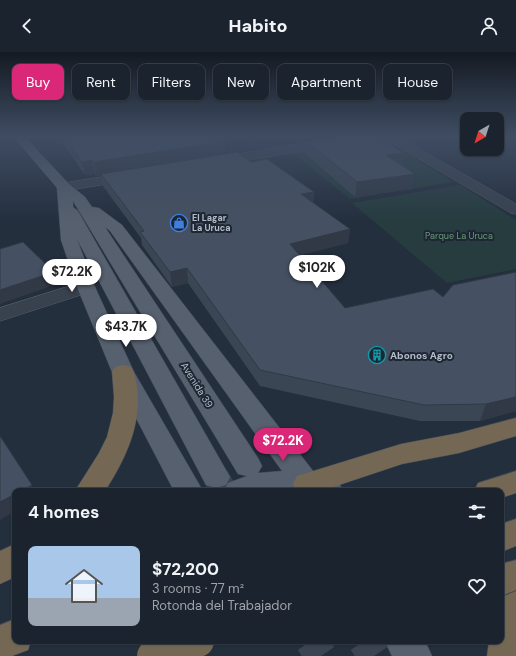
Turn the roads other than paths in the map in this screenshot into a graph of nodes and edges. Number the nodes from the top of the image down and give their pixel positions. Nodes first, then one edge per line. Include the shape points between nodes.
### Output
1 (43, 165) edge
2 (439, 165) edge
3 (143, 174) edge
4 (70, 197) junction
5 (516, 210) edge
6 (86, 286) junction
7 (0, 315) edge
8 (123, 372) junction
9 (516, 427) edge
10 (234, 478) edge
11 (516, 482) edge
12 (318, 487) edge
13 (90, 488) edge
14 (187, 488) edge
15 (497, 488) edge
16 (516, 532) edge
17 (504, 537) edge
18 (12, 561) edge
19 (0, 569) edge
20 (516, 575) edge
21 (12, 577) edge
22 (504, 579) edge
23 (0, 580) edge
24 (516, 608) edge
25 (12, 638) edge
26 (0, 643) edge
27 (185, 644) edge
28 (189, 644) edge
29 (401, 644) edge
30 (405, 644) edge
31 (153, 656) edge
32 (191, 656) edge
33 (393, 656) edge
34 (414, 656) edge
35 (505, 656) edge

1 - 4 main road, Avenida 39
2 - 5 street
3 - 4 street
4 - 6 main road via 69,240
4 - 10 main road, Avenida 39
4 - 10 main road, Avenida 39
4 - 12 main road via 116,228
6 - 7 street
6 - 8 main road
8 - 13 highway via 126,400 122,433 105,470
8 - 14 main road
9 - 12 highway via 459,443 401,454
10 - 12 main road via 251,486 279,482
11 - 15 highway
16 - 17 highway
18 - 19 highway
20 - 22 highway
21 - 23 highway
24 - 35 highway
25 - 26 highway
27 - 32 main road
28 - 31 highway, bridge
29 - 33 main road
30 - 34 main road

